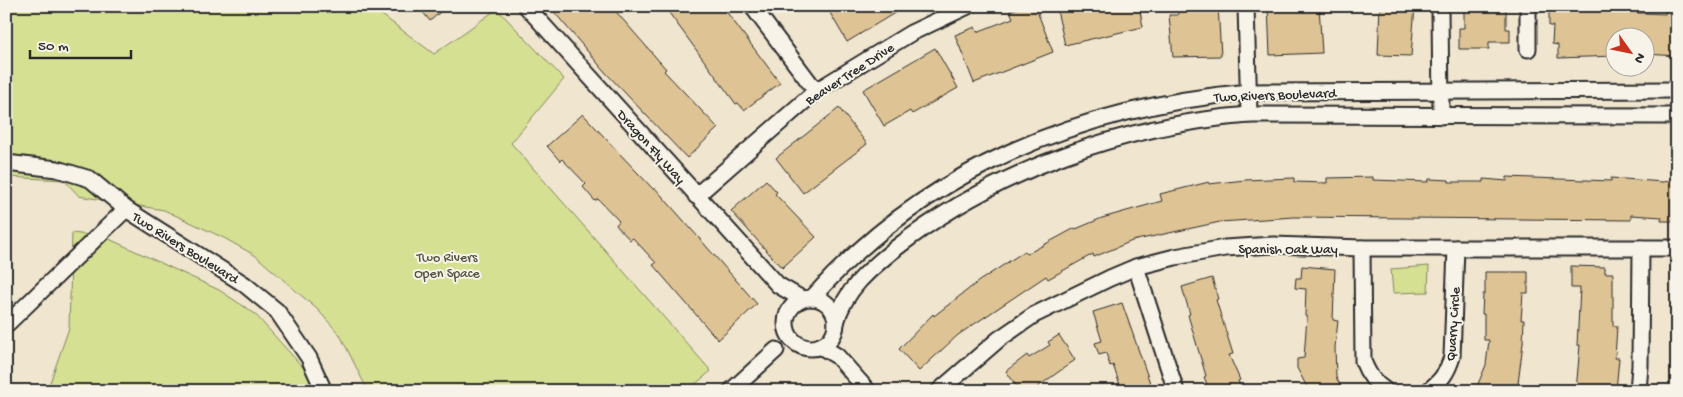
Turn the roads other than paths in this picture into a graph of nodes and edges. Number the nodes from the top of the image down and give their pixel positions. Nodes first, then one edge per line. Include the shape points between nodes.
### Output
1 (526, 6) edge
2 (752, 6) edge
3 (968, 6) edge
4 (1246, 6) edge
5 (1440, 6) edge
6 (1528, 6) edge
7 (1528, 49) dead end
8 (1677, 90) edge
9 (816, 91) junction
10 (1249, 92) junction
11 (1441, 92) junction
12 (1249, 115) junction
13 (1441, 116) junction
14 (1677, 116) edge
15 (6, 163) edge
16 (696, 196) junction
17 (126, 209) junction
18 (1362, 248) junction
19 (1456, 248) junction
20 (1641, 248) junction
21 (1677, 248) edge
22 (1136, 267) junction
23 (778, 285) junction
24 (807, 298) junction
25 (787, 317) junction
26 (6, 325) edge
27 (835, 328) junction
28 (801, 345) junction
29 (820, 346) junction
30 (776, 350) junction
31 (837, 356) junction
32 (324, 391) edge
33 (731, 391) edge
34 (868, 391) edge
35 (939, 391) edge
36 (1176, 391) edge
37 (1386, 391) edge
38 (1428, 391) edge
39 (1638, 391) edge

1 - 16 street, Dragon Fly Way
2 - 9 street
3 - 9 street, Beaver Tree Drive via 911,34
4 - 10 street
5 - 11 street
6 - 7 street
8 - 11 street, Two Rivers Boulevard
9 - 16 street, Beaver Tree Drive
10 - 11 street, Two Rivers Boulevard
10 - 12 street
10 - 24 street, Two Rivers Boulevard via 1209,96 1118,115 990,160 906,210 867,241
11 - 13 street
12 - 13 street, Two Rivers Boulevard
12 - 27 street, Two Rivers Boulevard via 1161,127 1080,151 1004,181 920,229 880,261 848,294 840,307
13 - 14 street, Two Rivers Boulevard
15 - 17 street, Two Rivers Boulevard via 57,169 90,179
16 - 23 street, Dragon Fly Way
17 - 26 street
17 - 32 street, Two Rivers Boulevard via 244,284 277,311 309,358
18 - 19 street, Spanish Oak Way
18 - 22 street, Spanish Oak Way via 1273,245 1225,248
18 - 37 street via 1363,361 1368,374
19 - 20 street, Spanish Oak Way
19 - 38 street, Quarry Circle via 1452,357 1448,371
20 - 21 street, Spanish Oak Way
20 - 39 street
22 - 35 street, Spanish Oak Way via 1079,291 1034,316 999,339
22 - 36 street
23 - 24 street, Dragon Fly Way
23 - 25 street, Dragon Fly Way
24 - 25 street, Two Rivers Boulevard via 794,304
24 - 27 street via 829,305 834,314
25 - 28 street via 788,331
25 - 30 street, Two Rivers Boulevard
27 - 29 street, Two Rivers Boulevard via 828,341
27 - 31 street
28 - 29 street via 810,348
28 - 30 street
29 - 31 street
30 - 33 street, Two Rivers Boulevard
31 - 34 street

